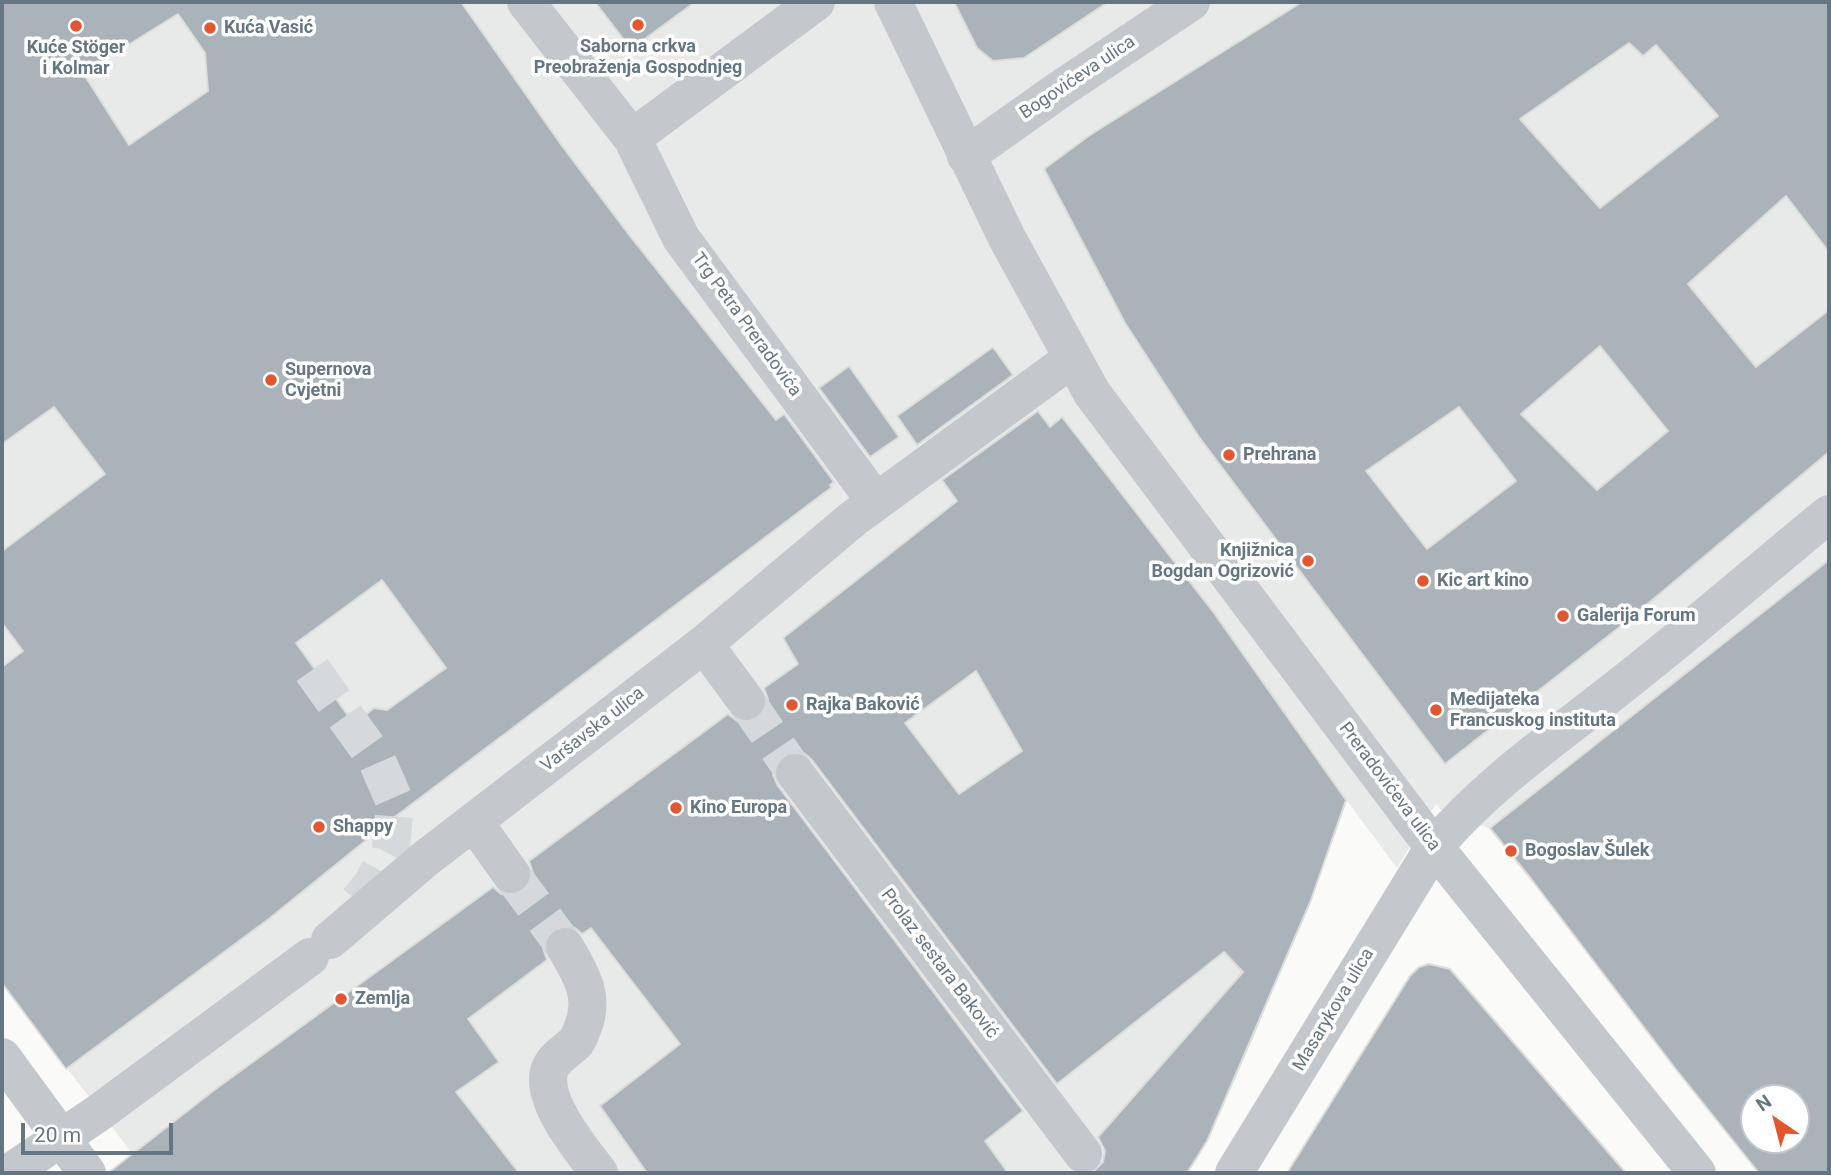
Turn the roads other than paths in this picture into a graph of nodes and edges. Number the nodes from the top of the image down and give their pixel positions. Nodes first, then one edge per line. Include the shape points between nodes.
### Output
1 (526, 2) edge
2 (816, 2) edge
3 (893, 2) edge
4 (1191, 2) edge
5 (621, 123) junction
6 (966, 156) junction
7 (1073, 358) junction
8 (865, 510) junction
9 (1829, 514) edge
10 (704, 644) junction
11 (746, 701) tunnel mouth
12 (795, 773) tunnel mouth
13 (474, 822) junction
14 (1434, 847) junction
15 (511, 874) tunnel mouth
16 (565, 947) tunnel mouth
17 (2, 1057) edge
18 (59, 1138) junction
19 (1083, 1154) dead end
20 (9, 1173) edge
21 (87, 1173) edge
22 (599, 1173) edge
23 (1234, 1173) edge
24 (1697, 1173) edge

1 - 5 street, Trg Petra Preradovića
2 - 5 street
3 - 6 street
4 - 6 street, Bogovićeva ulica
5 - 8 street, Trg Petra Preradovića via 681,238
6 - 7 street
7 - 8 street
7 - 14 street, Preradovićeva ulica via 1092,393
8 - 10 street, Varšavska ulica
9 - 14 street, Masarykova ulica via 1482,795
10 - 11 street
10 - 13 street, Varšavska ulica
12 - 19 street, Prolaz sestara Baković
13 - 15 street
13 - 18 street, Varšavska ulica via 320,948
14 - 23 street, Masarykova ulica
14 - 24 street, Preradovićeva ulica
16 - 22 street via 583,979 589,1002 578,1040 559,1054 549,1069 548,1082 570,1134
17 - 18 street
18 - 20 street
18 - 21 street

